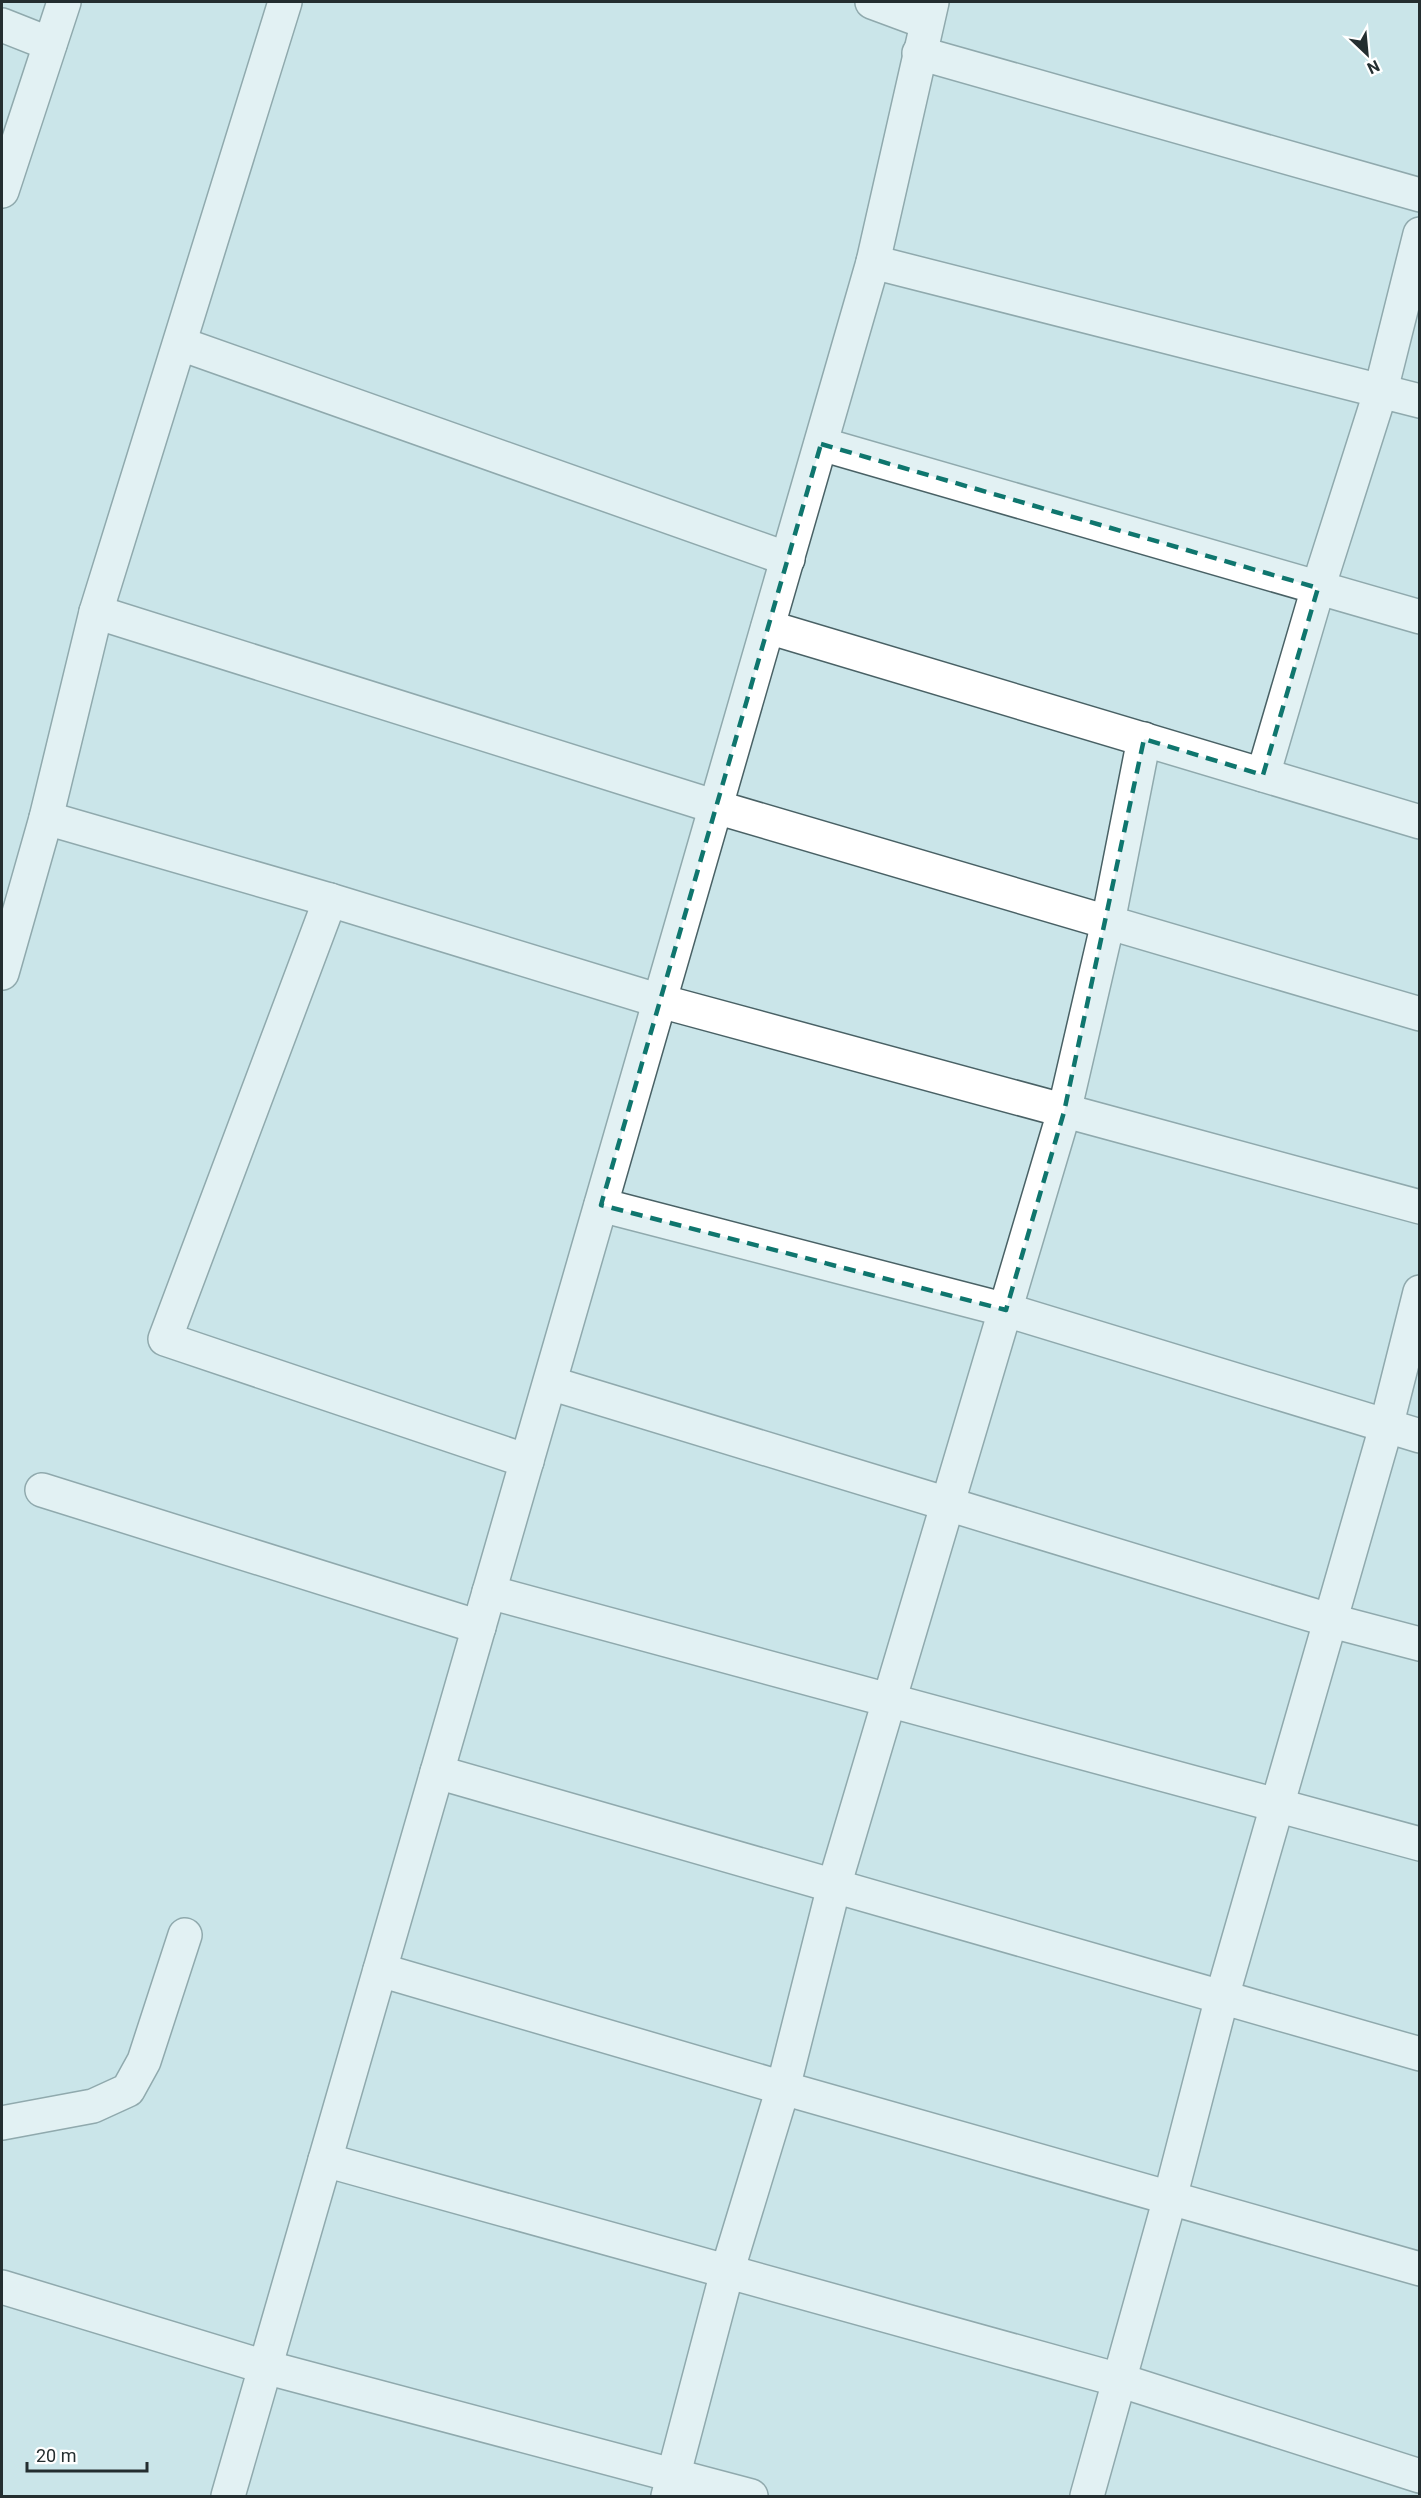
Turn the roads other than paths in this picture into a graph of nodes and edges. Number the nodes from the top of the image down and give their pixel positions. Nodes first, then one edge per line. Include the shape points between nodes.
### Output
1 (64, 2) edge
2 (285, 2) edge
3 (872, 2) edge
4 (2, 25) edge
5 (926, 25) edge
6 (50, 44) junction
7 (2, 191) edge
8 (1419, 195) edge
9 (1419, 234) edge
10 (873, 262) junction
11 (181, 344) junction
12 (1381, 390) junction
13 (1419, 401) edge
14 (821, 444) junction
15 (788, 559) junction
16 (1318, 588) junction
17 (96, 612) junction
18 (1419, 617) edge
19 (768, 627) junction
20 (1144, 739) junction
21 (1263, 775) junction
22 (716, 807) junction
23 (46, 818) junction
24 (1419, 822) edge
25 (330, 900) junction
26 (1108, 922) junction
27 (2, 973) edge
28 (660, 1002) junction
29 (1419, 1014) edge
30 (1064, 1112) junction
31 (601, 1205) junction
32 (1419, 1207) edge
33 (1419, 1292) edge
34 (1006, 1310) junction
35 (550, 1383) junction
36 (1386, 1427) junction
37 (1419, 1436) edge
38 (527, 1461) junction
39 (42, 1490) dead end
40 (946, 1502) junction
41 (489, 1592) junction
42 (1332, 1621) junction
43 (479, 1627) junction
44 (1419, 1644) edge
45 (889, 1701) junction
46 (437, 1772) junction
47 (1277, 1807) junction
48 (1419, 1844) edge
49 (834, 1886) junction
50 (186, 1935) dead end
51 (380, 1970) junction
52 (1222, 1997) junction
53 (1419, 2054) edge
54 (783, 2088) junction
55 (2, 2122) edge
56 (325, 2160) junction
57 (1170, 2198) junction
58 (1419, 2269) edge
59 (727, 2272) junction
60 (2, 2287) edge
61 (265, 2367) junction
62 (1119, 2380) junction
63 (1419, 2475) edge
64 (671, 2486) edge
65 (228, 2496) edge
66 (751, 2496) edge
67 (1087, 2496) edge

1 - 6 street
2 - 11 street
3 - 5 street
4 - 6 street
5 - 8 street
5 - 10 street
6 - 7 street
9 - 12 street
10 - 12 street
10 - 14 street
11 - 15 street
11 - 17 street
12 - 13 street
12 - 16 street
14 - 15 street
14 - 16 street
15 - 19 street
16 - 18 street
16 - 21 street
17 - 22 street
17 - 23 street
19 - 20 street
19 - 22 street
20 - 21 street
20 - 26 street
21 - 24 street
22 - 26 street
22 - 28 street
23 - 25 street
23 - 27 street
25 - 28 street
25 - 38 street via 165,1339
26 - 29 street
26 - 30 street
28 - 30 street
28 - 31 street
30 - 32 street
30 - 34 street
31 - 34 street
31 - 35 street
33 - 36 street
34 - 36 street
34 - 40 street
35 - 38 street
35 - 40 street
36 - 37 street
36 - 42 street
38 - 41 street
39 - 43 street
40 - 42 street
40 - 45 street
41 - 43 street
41 - 45 street
42 - 44 street
42 - 47 street
43 - 46 street
45 - 47 street
45 - 49 street
46 - 49 street
46 - 51 street
47 - 48 street
47 - 52 street
49 - 52 street
49 - 54 street
50 - 55 street via 144,2061 128,2090 93,2106
51 - 54 street
51 - 56 street
52 - 53 street
52 - 57 street
54 - 57 street
54 - 59 street
56 - 59 street
56 - 61 street
57 - 58 street
57 - 62 street
59 - 62 street
59 - 64 street
60 - 61 street
61 - 64 street
61 - 65 street
62 - 63 street
62 - 67 street
64 - 66 street

